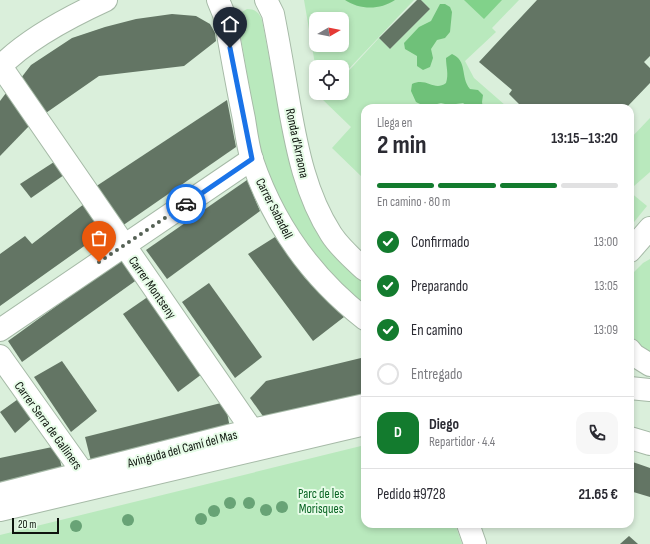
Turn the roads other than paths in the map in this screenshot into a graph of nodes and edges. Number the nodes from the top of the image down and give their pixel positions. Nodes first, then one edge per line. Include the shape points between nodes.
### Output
1 (106, 0) edge
2 (218, 0) edge
3 (266, 0) edge
4 (283, 0) edge
5 (0, 66) edge
6 (252, 159) junction
7 (124, 245) junction
8 (361, 246) edge
9 (361, 267) edge
10 (361, 316) edge
11 (0, 330) edge
12 (634, 355) edge
13 (0, 356) edge
14 (650, 365) edge
15 (634, 369) edge
16 (650, 374) edge
17 (634, 388) edge
18 (650, 390) edge
19 (361, 405) edge
20 (361, 425) edge
21 (252, 430) junction
22 (634, 439) edge
23 (650, 444) edge
24 (84, 474) junction
25 (0, 494) edge
26 (0, 510) edge
27 (469, 528) edge
28 (475, 544) edge

1 - 5 street via 72,16
2 - 6 street, Carrer Sabadell via 225,17
3 - 9 street, Ronda d'Arraona via 273,14 293,127 309,191 332,235
4 - 8 street, Ronda d'Arraona via 322,186 344,227
5 - 7 street, Carrer Montseny
6 - 7 street
6 - 10 street, Carrer Sabadell via 277,216 308,265 331,290
7 - 11 street
7 - 21 street, Carrer Montseny
12 - 14 street
13 - 24 street, Carrer Serra de Galliners
15 - 16 street
17 - 18 street
19 - 21 street, Avinguda del Camí del Mas
20 - 26 street, Avinguda del Camí del Mas
21 - 24 street, Avinguda del Camí del Mas
22 - 23 street
24 - 25 street, Avinguda del Camí del Mas
27 - 28 street

